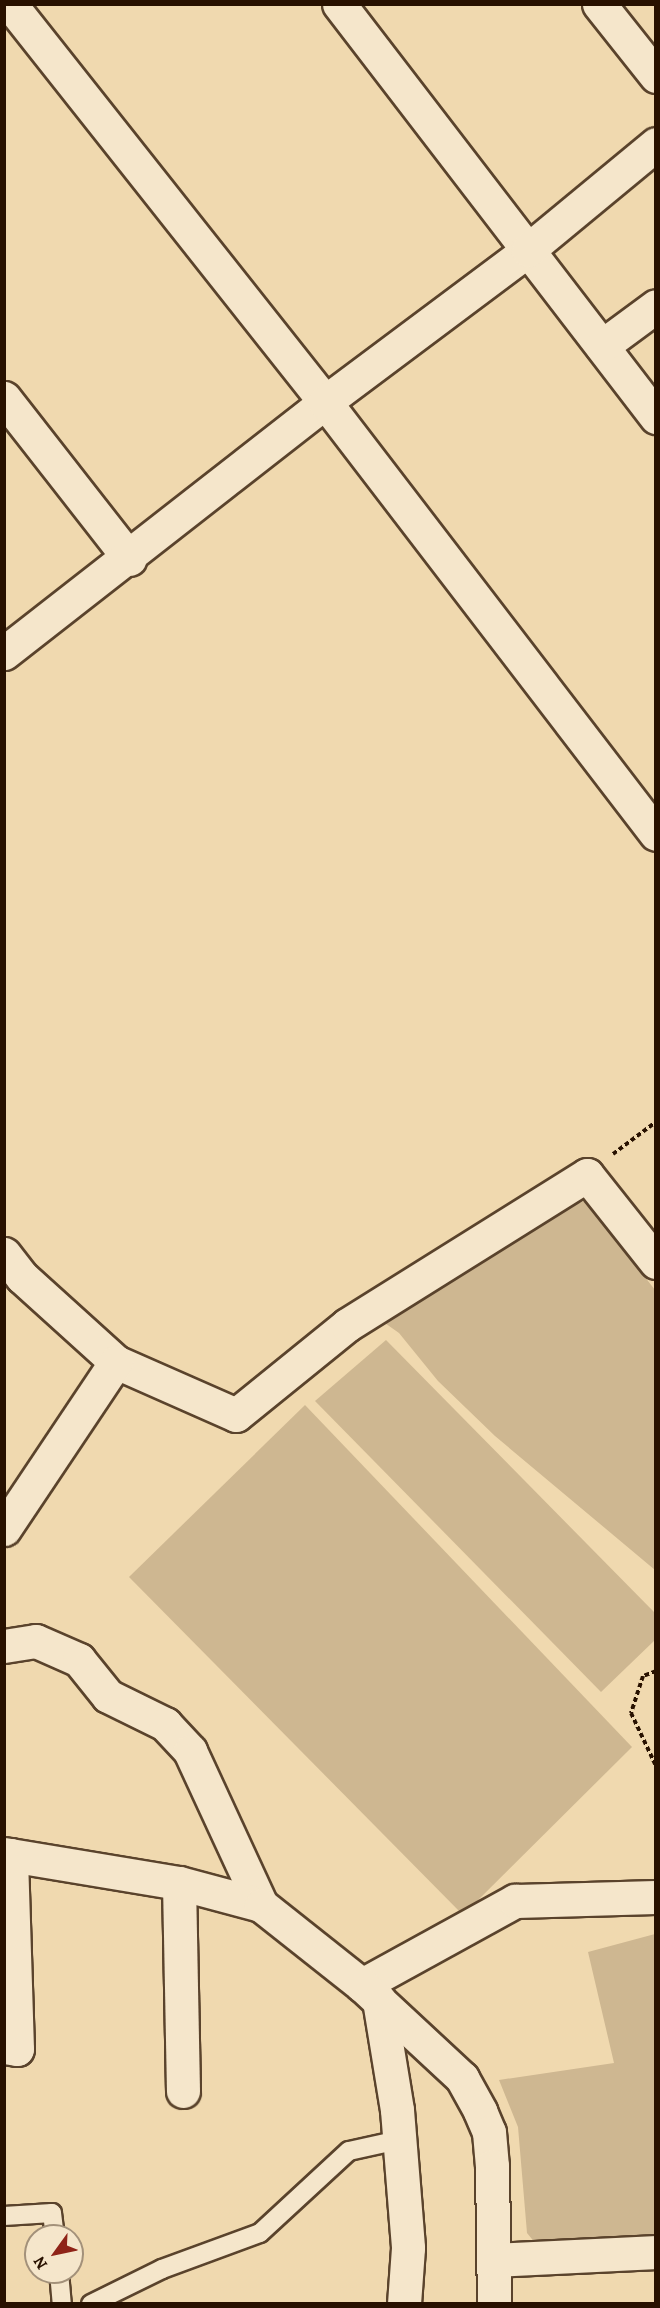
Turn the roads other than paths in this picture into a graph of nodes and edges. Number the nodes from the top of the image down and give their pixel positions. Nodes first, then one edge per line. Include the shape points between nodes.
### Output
1 (10, 4) edge
2 (339, 4) edge
3 (599, 4) edge
4 (656, 76) edge
5 (656, 144) edge
6 (528, 250) junction
7 (656, 306) edge
8 (602, 346) junction
9 (325, 402) junction
10 (7, 408) edge
11 (656, 417) edge
12 (130, 559) junction
13 (4, 653) edge
14 (656, 834) edge
15 (656, 1262) edge
16 (10, 1274) edge
17 (116, 1362) junction
18 (4, 1529) edge
19 (4, 1646) edge
20 (8, 1854) edge
21 (179, 1883) junction
22 (656, 1897) edge
23 (261, 1905) junction
24 (370, 1992) junction
25 (4, 2047) edge
26 (183, 2091) dead end
27 (399, 2140) junction
28 (4, 2216) edge
29 (54, 2224) edge
30 (656, 2252) edge
31 (494, 2260) junction
32 (60, 2284) edge
33 (62, 2304) edge
34 (91, 2304) edge
35 (404, 2304) edge
36 (495, 2304) edge

1 - 9 street
2 - 6 street
3 - 4 street
5 - 6 street
6 - 8 street
6 - 9 street
7 - 8 street
8 - 11 street
9 - 12 street
9 - 14 street
10 - 12 street
12 - 13 street
15 - 17 street via 587,1174 347,1325 236,1415
16 - 17 street
17 - 18 street
19 - 23 street via 36,1641 79,1660 108,1696 165,1724 190,1751
20 - 21 street
20 - 25 street via 18,2049
21 - 23 street
21 - 26 street
22 - 24 street via 515,1901
23 - 24 street
24 - 27 street
24 - 31 street via 462,2078 480,2110 489,2132
27 - 34 lane via 349,2151 260,2234 162,2269
27 - 35 street via 408,2248
28 - 29 lane via 52,2212
30 - 31 street
31 - 36 street
32 - 33 lane

